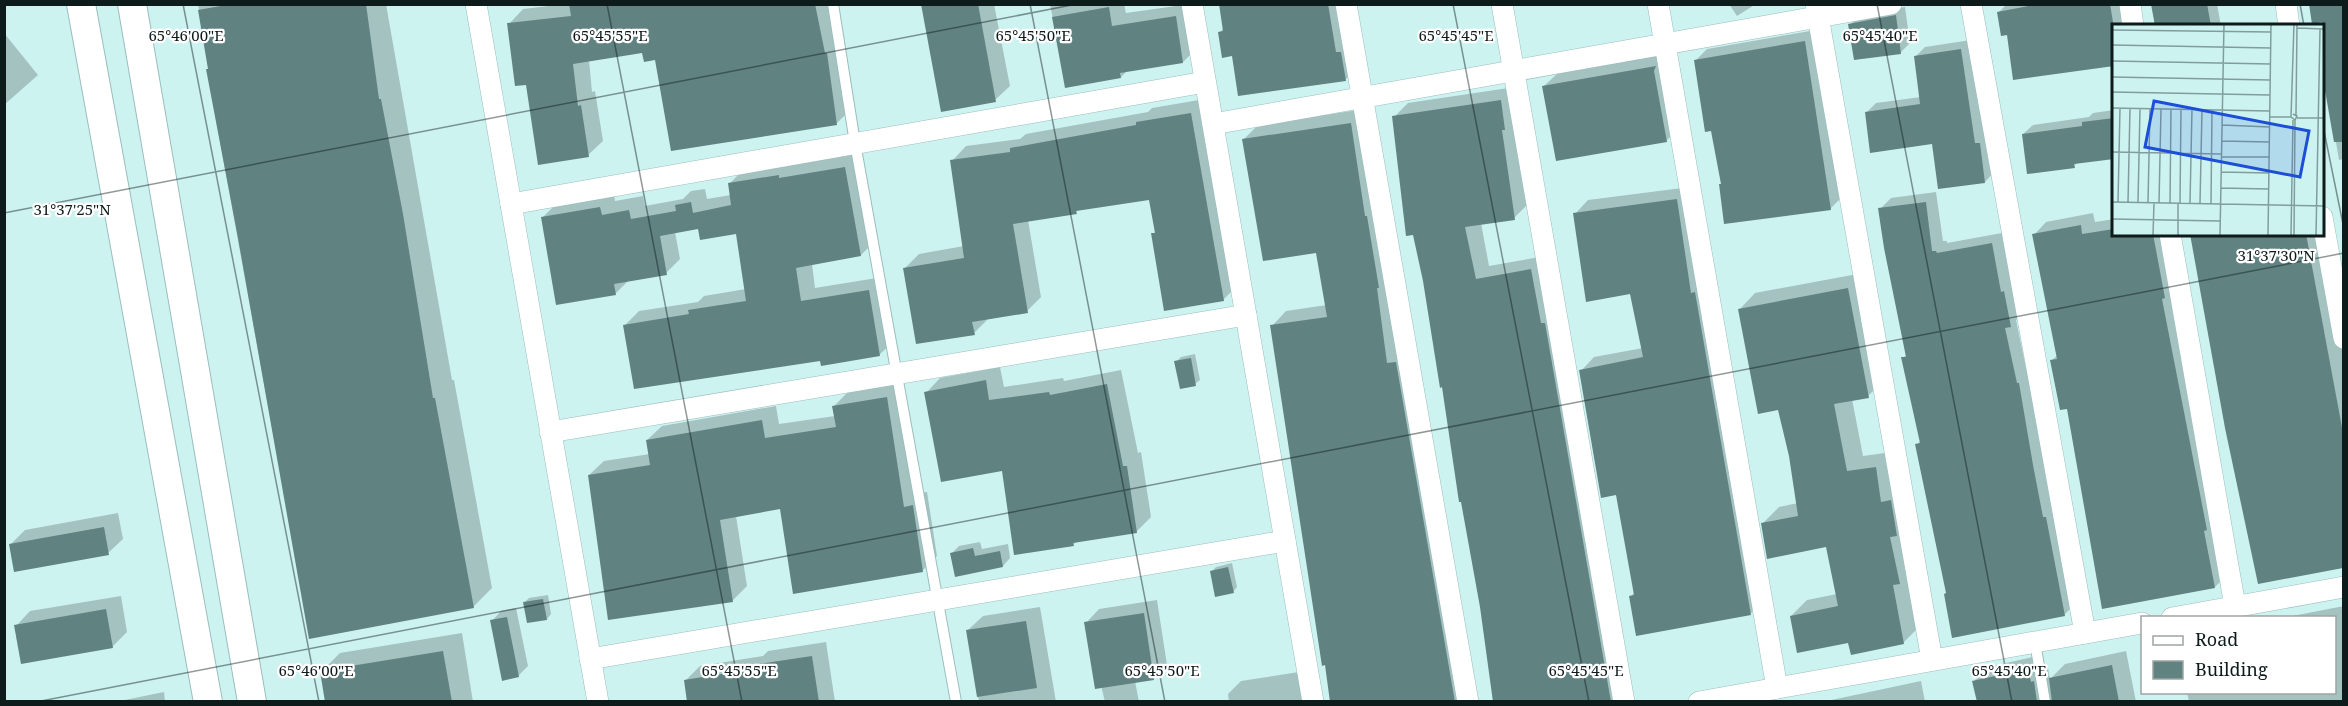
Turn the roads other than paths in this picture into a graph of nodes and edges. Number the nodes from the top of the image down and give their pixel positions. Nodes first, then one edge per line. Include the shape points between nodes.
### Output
1 (81, 4) edge
2 (132, 4) edge
3 (476, 4) edge
4 (833, 4) edge
5 (1192, 4) edge
6 (1346, 4) edge
7 (1502, 4) edge
8 (1658, 4) edge
9 (1891, 4) edge
10 (1971, 4) edge
11 (2130, 4) edge
12 (2286, 4) edge
13 (1817, 11) edge
14 (2133, 24) edge
15 (2289, 24) edge
16 (1665, 44) junction
17 (1514, 71) junction
18 (1206, 82) junction
19 (1362, 98) junction
20 (1213, 124) junction
21 (855, 143) junction
22 (511, 204) junction
23 (2324, 229) edge
24 (2170, 236) edge
25 (1246, 315) junction
26 (2343, 338) edge
27 (897, 374) junction
28 (550, 432) junction
29 (1285, 541) junction
30 (2343, 587) edge
31 (938, 600) junction
32 (2235, 606) junction
33 (2182, 616) edge
34 (2141, 623) edge
35 (2085, 633) junction
36 (2035, 642) junction
37 (590, 659) junction
38 (1932, 660) junction
39 (1777, 688) junction
40 (207, 702) edge
41 (252, 702) edge
42 (598, 702) edge
43 (956, 702) edge
44 (1313, 702) edge
45 (1468, 702) edge
46 (1624, 702) edge
47 (1700, 702) edge
48 (2045, 702) edge

1 - 40 street
2 - 41 street
3 - 22 street
4 - 21 lane
5 - 18 street
6 - 19 street
7 - 17 street
8 - 16 street
9 - 13 street
10 - 35 street
11 - 14 street
12 - 15 street
13 - 16 street
13 - 38 street
16 - 17 street
16 - 39 street
17 - 19 street
17 - 46 street
18 - 20 street
18 - 21 street
19 - 20 street
19 - 45 street
20 - 25 street
21 - 22 street
21 - 27 lane
22 - 28 street
23 - 26 street
24 - 32 street
25 - 27 street
25 - 29 street
27 - 28 street
27 - 31 lane
28 - 37 street
29 - 31 street
29 - 44 street
30 - 32 street
31 - 37 street
31 - 43 lane
32 - 33 street
34 - 35 street
35 - 36 street
36 - 38 street
36 - 48 lane
37 - 42 street
38 - 39 street
39 - 47 street

